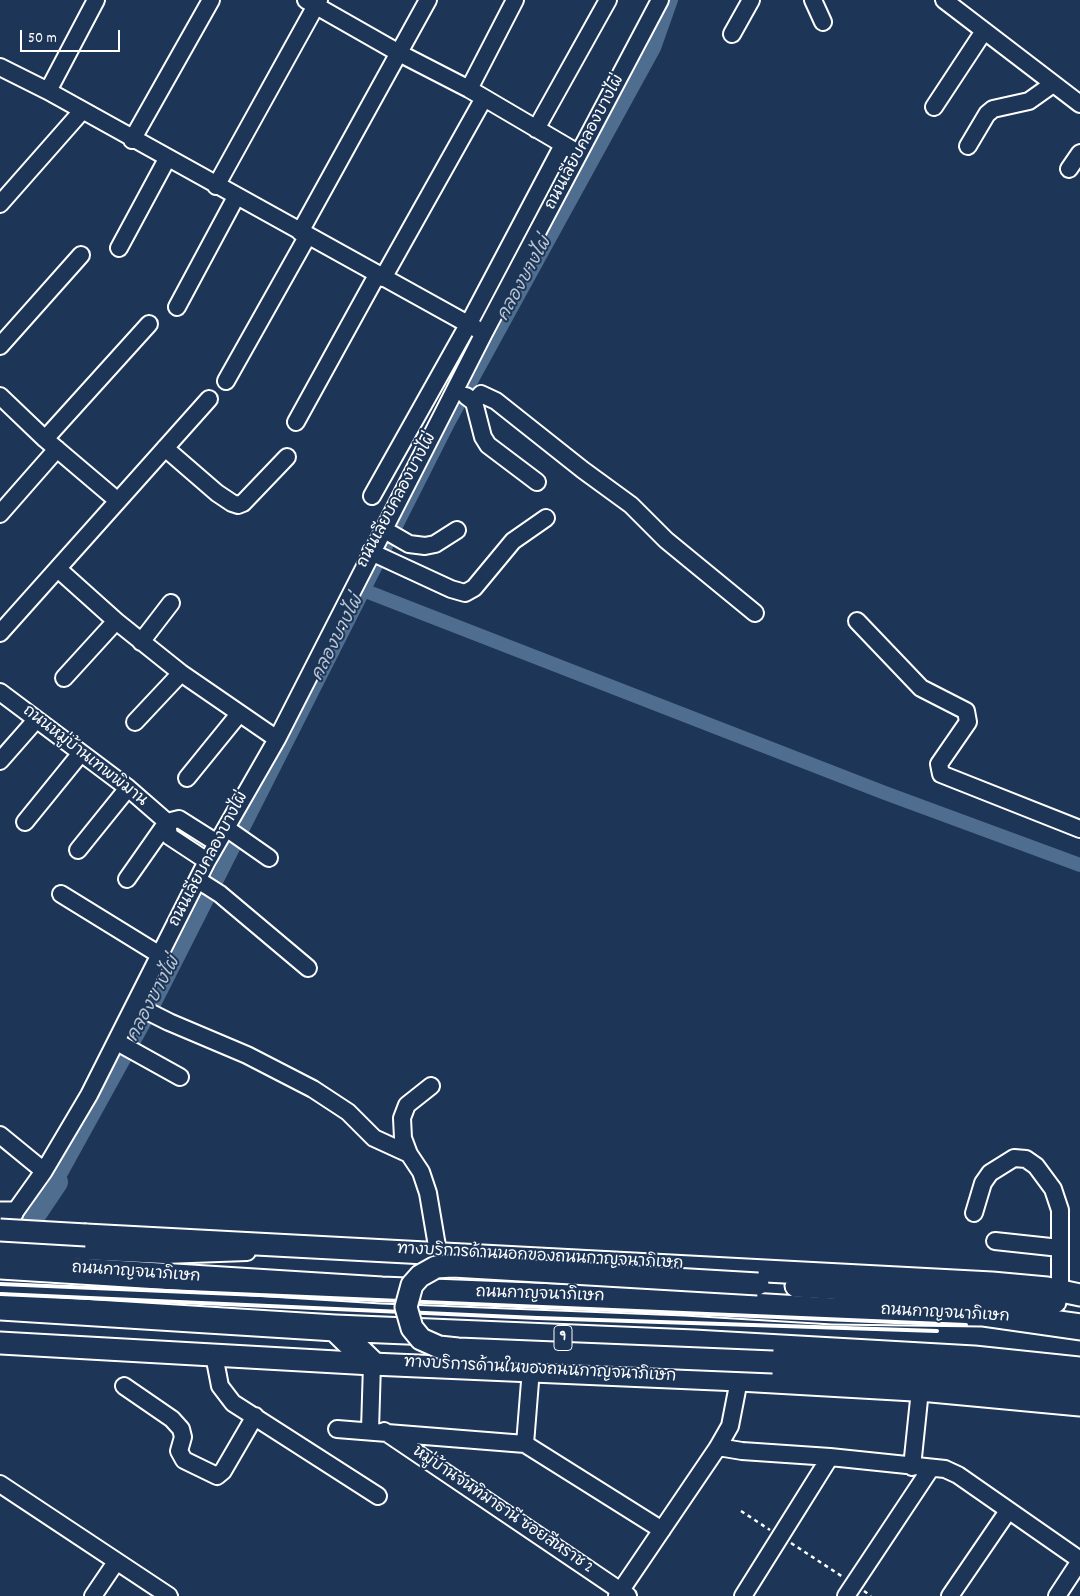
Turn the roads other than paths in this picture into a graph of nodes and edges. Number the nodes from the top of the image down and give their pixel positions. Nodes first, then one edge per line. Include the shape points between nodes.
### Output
1 (96, 0) edge
2 (211, 0) edge
3 (428, 0) edge
4 (515, 0) edge
5 (608, 0) edge
6 (660, 0) edge
7 (751, 0) edge
8 (813, 0) edge
9 (944, 0) edge
10 (314, 2) edge
11 (823, 22) dead end
12 (984, 31) junction
13 (732, 34) dead end
14 (399, 53) junction
15 (0, 68) edge
16 (1054, 84) junction
17 (469, 89) junction
18 (48, 91) junction
19 (484, 98) junction
20 (1080, 104) edge
21 (934, 106) dead end
22 (82, 112) junction
23 (536, 129) junction
24 (132, 140) junction
25 (563, 145) junction
26 (968, 146) dead end
27 (1080, 153) edge
28 (580, 154) junction
29 (167, 160) junction
30 (1069, 169) dead end
31 (216, 186) junction
32 (236, 197) junction
33 (0, 204) edge
34 (303, 235) junction
35 (118, 248) dead end
36 (81, 255) dead end
37 (380, 277) junction
38 (177, 306) dead end
39 (149, 324) dead end
40 (468, 325) junction
41 (484, 333) junction
42 (0, 346) edge
43 (226, 381) dead end
44 (0, 396) edge
45 (465, 397) junction
46 (209, 399) dead end
47 (296, 422) dead end
48 (51, 444) junction
49 (165, 448) junction
50 (287, 457) dead end
51 (537, 482) dead end
52 (372, 496) dead end
53 (118, 501) junction
54 (0, 514) edge
55 (546, 518) dead end
56 (457, 530) dead end
57 (386, 531) junction
58 (375, 554) junction
59 (58, 569) junction
60 (171, 603) dead end
61 (755, 613) dead end
62 (116, 621) junction
63 (857, 621) dead end
64 (0, 634) edge
65 (141, 642) junction
66 (181, 673) junction
67 (64, 678) dead end
68 (0, 692) edge
69 (239, 714) junction
70 (36, 720) junction
71 (135, 722) dead end
72 (277, 739) junction
73 (81, 753) junction
74 (0, 761) edge
75 (187, 778) dead end
76 (128, 788) junction
77 (24, 822) dead end
78 (167, 822) junction
79 (1080, 829) edge
80 (229, 830) junction
81 (217, 842) junction
82 (78, 850) dead end
83 (269, 858) dead end
84 (207, 861) junction
85 (127, 879) dead end
86 (201, 882) junction
87 (62, 894) dead end
88 (160, 955) junction
89 (308, 968) dead end
90 (139, 1007) junction
91 (120, 1043) junction
92 (180, 1077) dead end
93 (431, 1086) dead end
94 (0, 1135) edge
95 (409, 1154) junction
96 (44, 1171) junction
97 (974, 1212) dead end
98 (6, 1213) edge
99 (0, 1230) edge
100 (0, 1236) edge
101 (995, 1241) dead end
102 (0, 1247) edge
103 (1060, 1248) junction
104 (369, 1249) junction
105 (438, 1252) junction
106 (0, 1266) edge
107 (1070, 1293) edge
108 (1080, 1304) edge
109 (0, 1307) edge
110 (1080, 1327) edge
111 (335, 1328) junction
112 (0, 1343) edge
113 (214, 1354) junction
114 (372, 1364) junction
115 (531, 1369) junction
116 (1080, 1370) edge
117 (739, 1380) junction
118 (124, 1386) dead end
119 (920, 1390) junction
120 (1080, 1390) edge
121 (1080, 1405) edge
122 (255, 1416) junction
123 (337, 1429) dead end
124 (377, 1431) junction
125 (525, 1444) junction
126 (718, 1447) junction
127 (830, 1457) junction
128 (912, 1467) junction
129 (931, 1468) junction
130 (0, 1484) edge
131 (378, 1496) dead end
132 (1008, 1511) junction
133 (662, 1530) junction
134 (1080, 1561) edge
135 (116, 1562) junction
136 (850, 1590) edge
137 (622, 1594) edge
138 (93, 1596) edge
139 (169, 1596) edge
140 (743, 1596) edge
141 (950, 1596) edge
142 (1057, 1596) edge

1 - 18 street
2 - 24 street
3 - 14 street
4 - 17 street
5 - 23 street
6 - 28 street, ถนนเลียบคลองบางไผ่
7 - 13 street
8 - 11 street
9 - 12 street
10 - 14 street
10 - 31 street
12 - 16 street
12 - 21 street
14 - 17 street
14 - 34 street
15 - 18 street
16 - 20 street
16 - 26 street via 1029,101 993,109
17 - 19 street
18 - 22 street
19 - 23 street
19 - 37 street
22 - 24 street
22 - 33 street
23 - 25 street
24 - 29 street
25 - 28 street
25 - 40 street
27 - 30 street
28 - 41 street, ถนนเลียบคลองบางไผ่
29 - 31 street
29 - 35 street
31 - 32 street
32 - 34 street
32 - 38 street
34 - 37 street
34 - 43 street
36 - 42 street
37 - 40 street
37 - 47 street
39 - 48 street
40 - 41 street
40 - 52 street
41 - 45 street, ถนนเลียบคลองบางไผ่
44 - 48 street
45 - 51 street via 488,444
45 - 57 street, ถนนเลียบคลองบางไผ่
45 - 61 street via 487,395 511,412 631,506 666,540
46 - 49 street
48 - 53 street
48 - 54 street
49 - 50 street via 217,493 238,505
49 - 53 street
53 - 59 street
55 - 58 street via 513,541 474,588 466,593
56 - 57 street via 435,544 425,546 409,544
57 - 58 street, ถนนเลียบคลองบางไผ่
58 - 72 street, ถนนเลียบคลองบางไผ่
59 - 62 street
59 - 64 street
60 - 65 street
62 - 65 street
62 - 67 street
63 - 79 street via 921,688 966,711 968,722 939,764 940,774
65 - 66 street
66 - 69 street
66 - 71 street
68 - 70 street, ถนนหมู่บ้านเทพพิมาน
69 - 72 street
69 - 75 street
70 - 73 street, ถนนหมู่บ้านเทพพิมาน
70 - 74 street
72 - 80 street, ถนนเลียบคลองบางไผ่
73 - 76 street, ถนนหมู่บ้านเทพพิมาน
73 - 77 street
76 - 78 street, ถนนหมู่บ้านเทพพิมาน
76 - 82 street
78 - 81 street via 179,819
78 - 84 street, ถนนหมู่บ้านเทพพิมาน via 170,836
78 - 85 street
80 - 81 street, ถนนเลียบคลองบางไผ่
80 - 83 street
81 - 84 street, ถนนเลียบคลองบางไผ่
84 - 86 street, ถนนเลียบคลองบางไผ่
86 - 88 street, ถนนเลียบคลองบางไผ่
86 - 89 street via 220,894
87 - 88 street
88 - 90 street, ถนนเลียบคลองบางไผ่
90 - 91 street, ถนนเลียบคลองบางไผ่
90 - 95 street via 247,1054 313,1089 348,1112 374,1138
91 - 92 street
91 - 96 street, ถนนเลียบคลองบางไผ่
93 - 95 street via 407,1105 402,1118 403,1138
94 - 96 street
95 - 105 street via 421,1172 428,1193
96 - 98 street, ถนนเลียบคลองบางไผ่
97 - 103 street via 982,1183 990,1173 1014,1158 1026,1159 1036,1166 1058,1198
98 - 100 street, ถนนเลียบคลองบางไผ่
99 - 104 main road, ทางบริการด้านนอกของถนนกาญจนาภิเษก, bridge
101 - 103 street
102 - 104 street via 164,1255
103 - 107 street
104 - 105 main road, ทางบริการด้านนอกของถนนกาญจนาภิเษก
105 - 107 main road, ทางบริการด้านนอกของถนนกาญจนาภิเษก via 982,1282
106 - 110 highway, ถนนกาญจนาภิเษก via 382,1290 834,1311 982,1313
108 - 120 main road, bridge via 463,1266 436,1267 420,1276 412,1285 406,1307 412,1328 421,1339 438,1347 773,1362 1028,1381
109 - 111 highway, 9
111 - 114 highway
111 - 116 highway, 9 via 694,1343 955,1358
112 - 113 main road, ทางบริการด้านในของถนนกาญจนาภิเษก
113 - 114 main road, ทางบริการด้านในของถนนกาญจนาภิเษก
113 - 122 street via 220,1386 234,1403
114 - 115 main road, ทางบริการด้านในของถนนกาญจนาภิเษก
114 - 124 street
115 - 117 main road, ทางบริการด้านในของถนนกาญจนาภิเษก
115 - 125 street
117 - 119 main road, ทางบริการด้านในของถนนกาญจนาภิเษก
117 - 126 street via 730,1426
118 - 122 street via 172,1419 181,1429 183,1437 179,1451 184,1460 217,1476
119 - 121 main road, ทางบริการด้านในของถนนกาญจนาภิเษก
119 - 128 street
122 - 131 street
123 - 124 street
124 - 125 street
124 - 137 street, หมู่บ้านจันทิมาธานี ซอยสีหราช 2
125 - 133 street
126 - 127 street
126 - 133 street
127 - 128 street
127 - 140 street
128 - 129 street
129 - 132 street via 945,1469 958,1475
129 - 136 street
130 - 135 street
132 - 134 street
132 - 141 street
133 - 137 street
134 - 142 street
135 - 138 street
135 - 139 street

